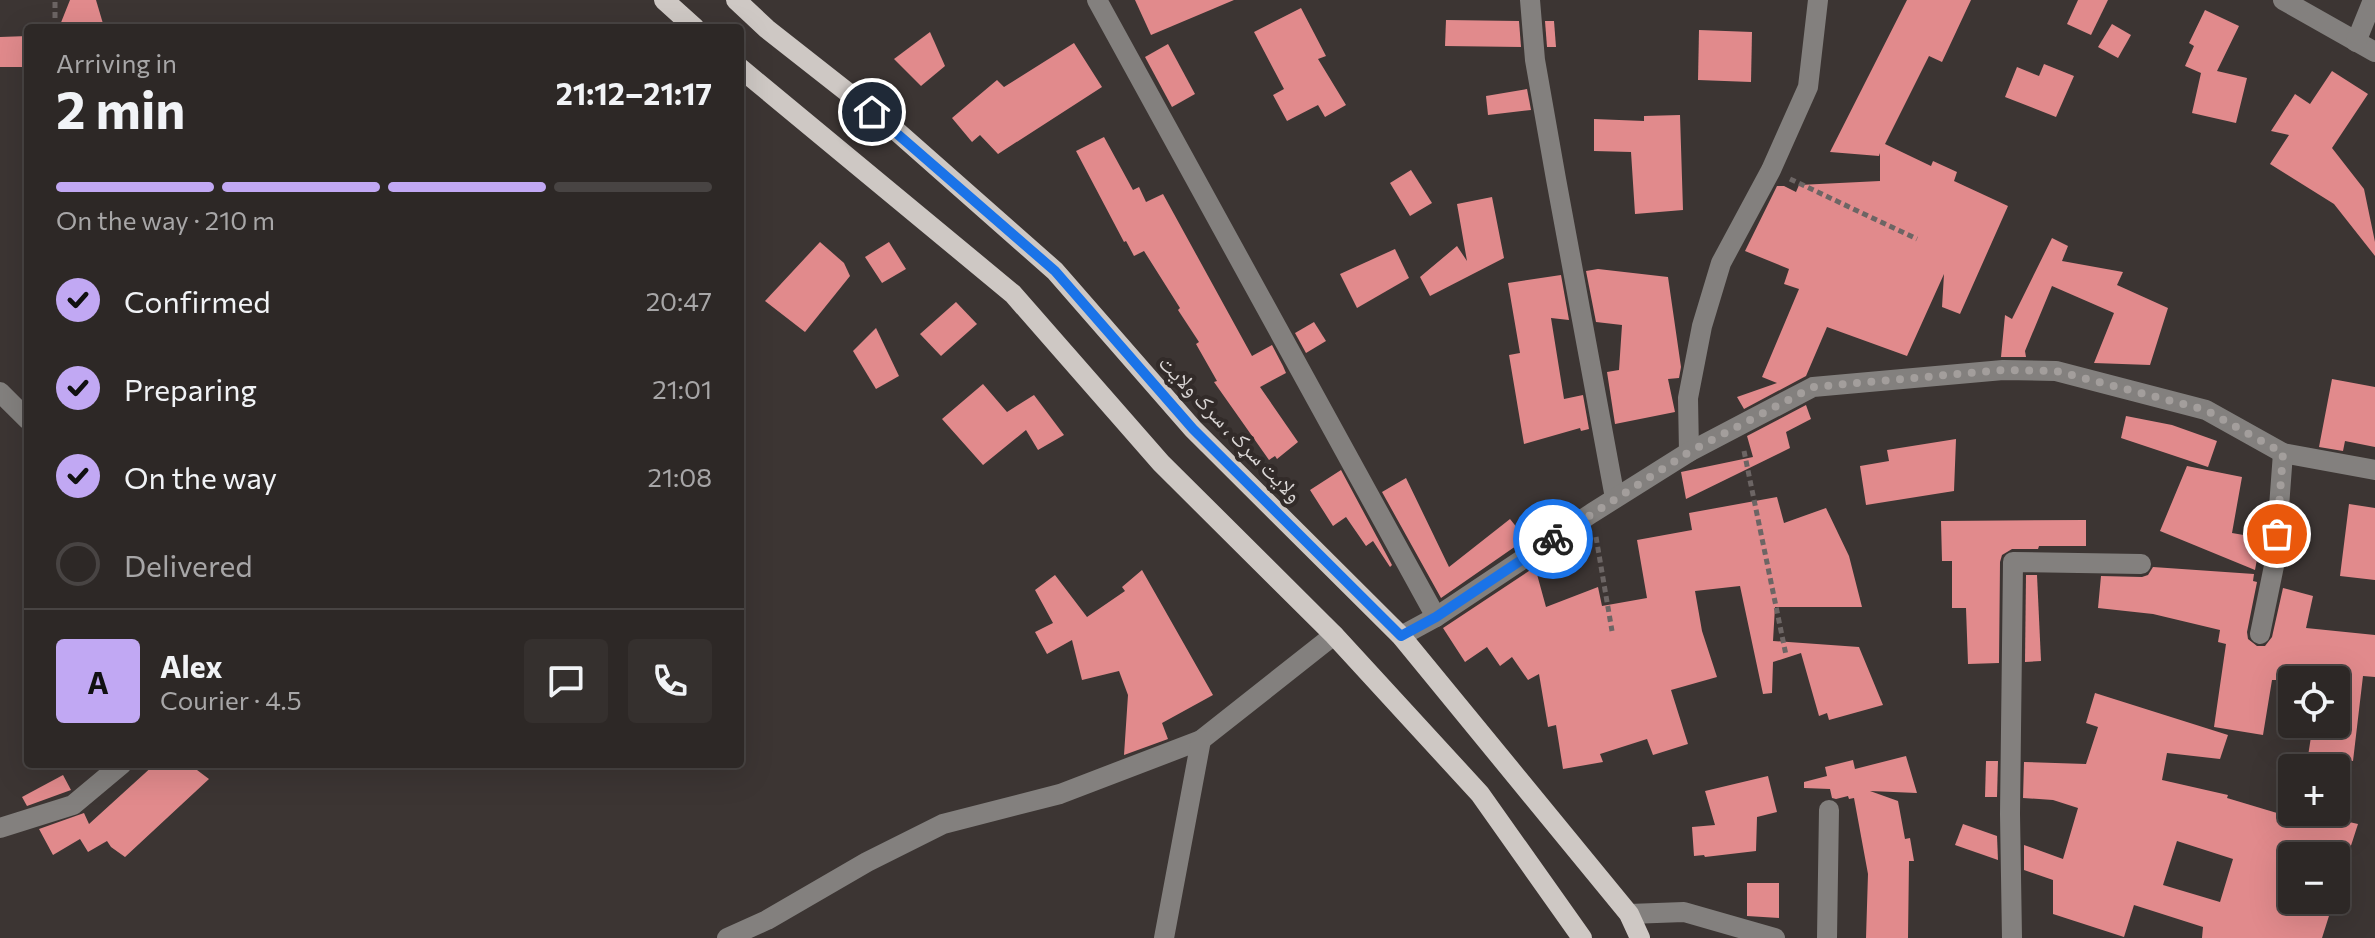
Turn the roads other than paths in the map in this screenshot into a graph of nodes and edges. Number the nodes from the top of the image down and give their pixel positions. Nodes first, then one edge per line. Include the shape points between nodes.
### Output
1 (664, 0) edge
2 (736, 0) edge
3 (1097, 0) edge
4 (1530, 0) edge
5 (1818, 0) edge
6 (2283, 0) edge
7 (2373, 0) edge
8 (691, 24) edge
9 (2356, 42) junction
10 (2375, 52) edge
11 (744, 71) edge
12 (0, 392) edge
13 (24, 416) edge
14 (1689, 452) junction
15 (2283, 453) junction
16 (2375, 470) edge
17 (1615, 498) junction
18 (2141, 564) dead end
19 (1436, 617) junction
20 (2260, 634) dead end
21 (1334, 635) junction
22 (1401, 636) junction
23 (1201, 740) junction
24 (117, 768) edge
25 (1829, 810) dead end
26 (0, 828) edge
27 (1629, 914) junction
28 (727, 938) edge
29 (1164, 938) edge
30 (1582, 938) edge
31 (1640, 938) edge
32 (1775, 938) edge
33 (1827, 938) edge
34 (2012, 938) edge

1 - 8 main road
2 - 22 main road, ولایت سړک ، سرک ولایت via 893,128 1055,271 1193,429
3 - 19 street
4 - 17 street via 1535,60
5 - 14 street via 1808,87 1721,263 1706,313 1688,398
6 - 9 street
7 - 9 street
9 - 10 street
11 - 21 main road via 1013,294 1161,463
12 - 13 street
14 - 15 street via 1813,387 2003,370 2056,371 2206,410
14 - 17 street
15 - 16 street
15 - 20 street via 2275,561
17 - 19 street
18 - 34 street via 2013,562
19 - 22 street
21 - 23 street
21 - 30 main road via 1480,794
22 - 27 main road, ولایت سړک ، سرک ولایت
23 - 28 street via 1060,794 943,824
23 - 29 street
24 - 26 street via 73,805
25 - 33 street
27 - 31 main road, ولایت سړک ، سرک ولایت
27 - 32 street via 1684,912

